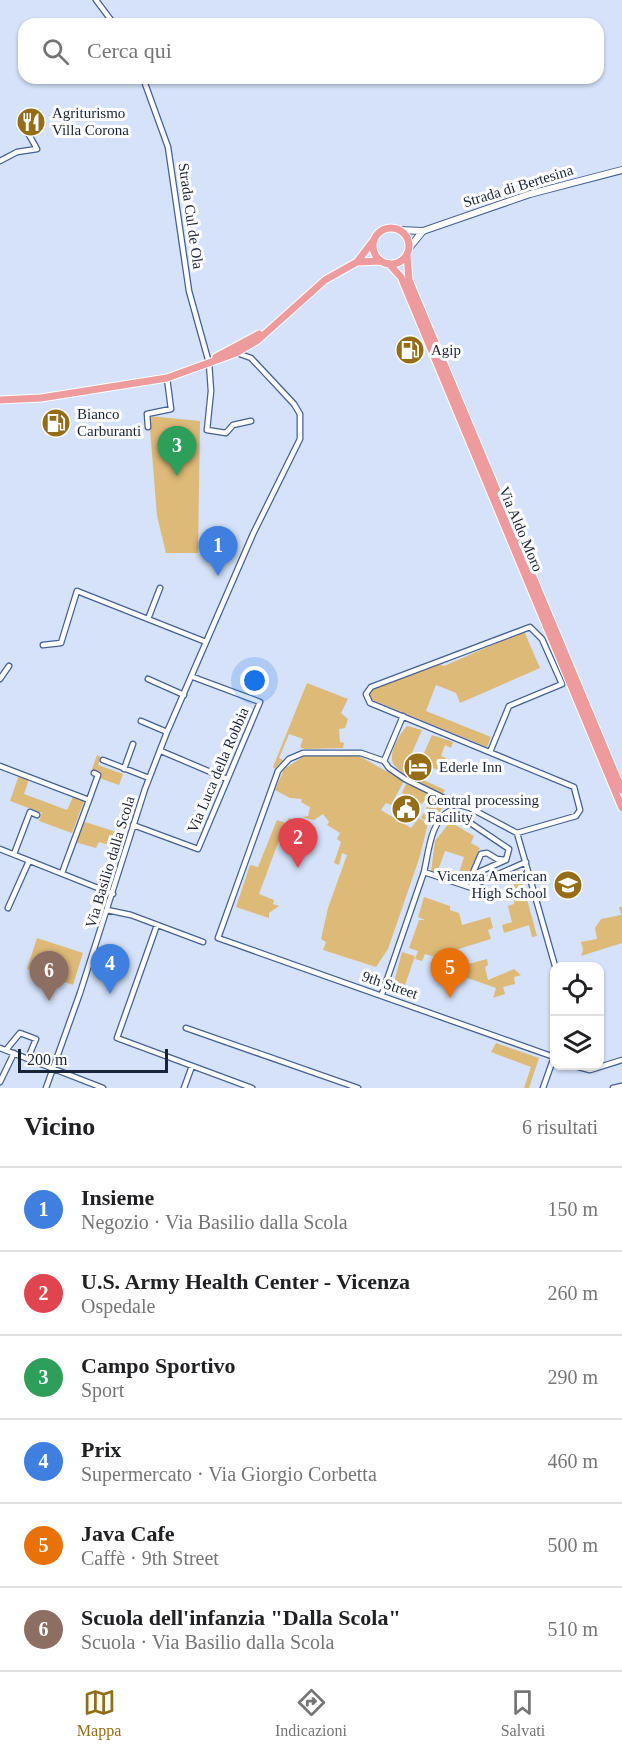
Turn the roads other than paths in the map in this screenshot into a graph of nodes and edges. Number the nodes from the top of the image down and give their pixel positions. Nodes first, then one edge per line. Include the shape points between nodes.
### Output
1 (96, 0) edge
2 (113, 11) dead end
3 (108, 15) junction
4 (110, 18) edge
5 (145, 84) edge
6 (28, 133) dead end
7 (0, 161) edge
8 (622, 170) edge
9 (399, 230) junction
10 (423, 231) junction
11 (373, 241) junction
12 (408, 251) junction
13 (381, 261) junction
14 (357, 262) junction
15 (389, 264) junction
16 (253, 341) junction
17 (241, 352) junction
18 (251, 358) junction
19 (209, 362) junction
20 (167, 378) junction
21 (0, 400) edge
22 (251, 421) dead end
23 (148, 427) dead end
24 (160, 588) dead end
25 (148, 620) junction
26 (206, 642) junction
27 (43, 645) dead end
28 (9, 666) dead end
29 (192, 677) junction
30 (0, 679) edge
31 (148, 679) dead end
32 (184, 695) junction
33 (403, 717) junction
34 (141, 721) dead end
35 (167, 732) junction
36 (133, 744) dead end
37 (161, 751) junction
38 (490, 752) junction
39 (103, 760) dead end
40 (384, 761) junction
41 (0, 766) edge
42 (124, 769) junction
43 (94, 773) dead end
44 (149, 778) junction
45 (227, 779) junction
46 (622, 790) edge
47 (89, 800) junction
48 (456, 804) junction
49 (622, 808) edge
50 (451, 810) junction
51 (37, 815) dead end
52 (133, 825) junction
53 (517, 833) junction
54 (0, 849) edge
55 (14, 854) junction
56 (506, 860) junction
57 (29, 861) junction
58 (526, 862) junction
59 (424, 872) junction
60 (62, 873) junction
61 (113, 894) junction
62 (8, 908) dead end
63 (107, 910) junction
64 (157, 925) junction
65 (203, 942) dead end
66 (554, 962) edge
67 (382, 994) junction
68 (186, 1028) dead end
69 (0, 1048) edge
70 (6, 1050) junction
71 (14, 1053) junction
72 (550, 1055) edge
73 (28, 1058) junction
74 (622, 1060) edge
75 (192, 1066) junction
76 (604, 1066) edge
77 (54, 1068) junction
78 (550, 1070) edge
79 (0, 1082) edge
80 (622, 1086) edge
81 (100, 1087) edge
82 (46, 1088) edge
83 (184, 1088) edge
84 (252, 1088) edge
85 (356, 1088) edge
86 (543, 1088) edge
87 (614, 1088) edge

1 - 3 street
2 - 3 street
3 - 4 street
5 - 19 street, Strada Cul de Ola via 168,147 189,291
6 - 7 street via 37,149 17,152
8 - 10 street, Strada di Bertesina via 530,194
9 - 10 street, Strada di Bertesina
9 - 11 main road, Strada di Bertesina via 382,230
9 - 12 main road via 408,240
10 - 12 street
11 - 13 main road via 373,252
11 - 14 main road, Strada di Bertesina
12 - 15 main road via 398,263
12 - 46 main road, Via Aldo Moro via 409,280
13 - 14 main road, Strada di Bertesina
13 - 15 main road, Strada di Bertesina
14 - 16 main road, Strada di Bertesina via 325,280
15 - 49 main road, Via Aldo Moro via 401,278
16 - 17 main road, Strada di Bertesina
16 - 18 street
16 - 19 main road, Strada di Bertesina
17 - 18 street, Via Basilio dalla Scola
17 - 19 main road, Strada di Bertesina
18 - 26 street, Via Basilio dalla Scola via 294,404 302,426 300,439
19 - 20 main road, Strada di Bertesina
19 - 22 street via 212,383 208,432 226,433 233,425
20 - 21 main road, Strada di Bertesina via 50,397
20 - 23 street via 171,409 147,414
24 - 25 street
25 - 26 street
25 - 27 street via 77,591 61,643
26 - 29 street, Via Basilio dalla Scola
28 - 30 street
29 - 32 street, Via Basilio dalla Scola
29 - 45 street, Via Luca della Robbia via 260,702
31 - 32 street
32 - 35 street, Via Basilio dalla Scola
33 - 38 street
33 - 38 street via 370,703 368,689 530,627 542,639 562,684 509,706
33 - 40 street
34 - 35 street
35 - 37 street, Via Basilio dalla Scola
36 - 42 street
37 - 44 street, Via Basilio dalla Scola
37 - 45 street
38 - 53 street via 574,787 580,810 576,816
39 - 42 street
40 - 48 street via 405,779
40 - 67 street, 9th Street via 361,753 303,753 289,759 278,771 218,938
41 - 47 street
42 - 44 street
43 - 47 street via 98,775
44 - 52 street, Via Basilio dalla Scola
45 - 52 street, Via Luca della Robbia via 198,849
47 - 60 street
48 - 50 street
48 - 53 street
50 - 56 street via 509,849
50 - 59 street via 434,829
51 - 55 street via 30,812
52 - 61 street, Via Basilio dalla Scola
53 - 58 street
54 - 55 street
55 - 57 street
56 - 56 street via 481,854 472,875
57 - 60 street
57 - 62 street
58 - 59 street via 469,887
58 - 66 street
59 - 67 street
60 - 61 street
61 - 63 street, Via Basilio dalla Scola
63 - 64 street
63 - 77 street, Via Basilio dalla Scola
64 - 65 street
64 - 75 street via 117,1038
67 - 72 street, 9th Street
68 - 85 street
69 - 70 street
70 - 71 street
70 - 73 street via 20,1033 36,1039
71 - 73 street
71 - 79 street
73 - 77 street
74 - 76 street
75 - 83 street
75 - 84 street
77 - 81 street
77 - 82 street, Via Basilio dalla Scola
78 - 86 street
80 - 87 street

